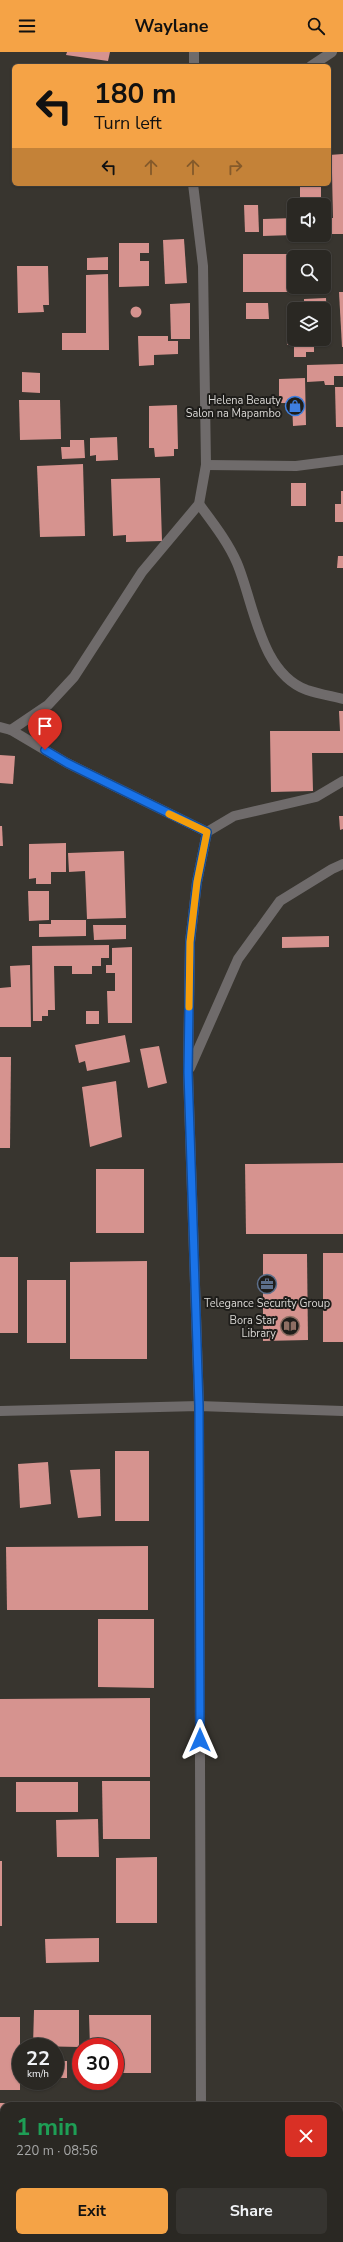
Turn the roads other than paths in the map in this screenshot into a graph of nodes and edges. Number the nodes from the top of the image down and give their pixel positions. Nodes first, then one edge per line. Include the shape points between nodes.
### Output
1 (194, 52) edge
2 (332, 52) edge
3 (194, 64) edge
4 (314, 64) edge
5 (193, 186) edge
6 (343, 460) edge
7 (206, 465) junction
8 (199, 504) junction
9 (343, 699) edge
10 (0, 727) edge
11 (11, 730) junction
12 (343, 781) edge
13 (207, 832) junction
14 (343, 864) edge
15 (188, 1072) junction
16 (199, 1406) junction
17 (0, 1411) edge
18 (343, 1411) edge
19 (201, 2102) edge

1 - 3 street
2 - 4 street
5 - 7 street via 203,266
6 - 7 street via 296,466
7 - 8 street
8 - 9 street via 223,536 237,563 262,640 275,662 287,678 306,690
8 - 11 street via 142,572 74,678 48,705
10 - 11 street
11 - 13 street via 67,763
12 - 13 street via 316,797 234,816
13 - 15 street via 197,882 190,942
14 - 15 street via 280,901 238,959
15 - 16 street
16 - 17 street
16 - 18 street
16 - 19 street

